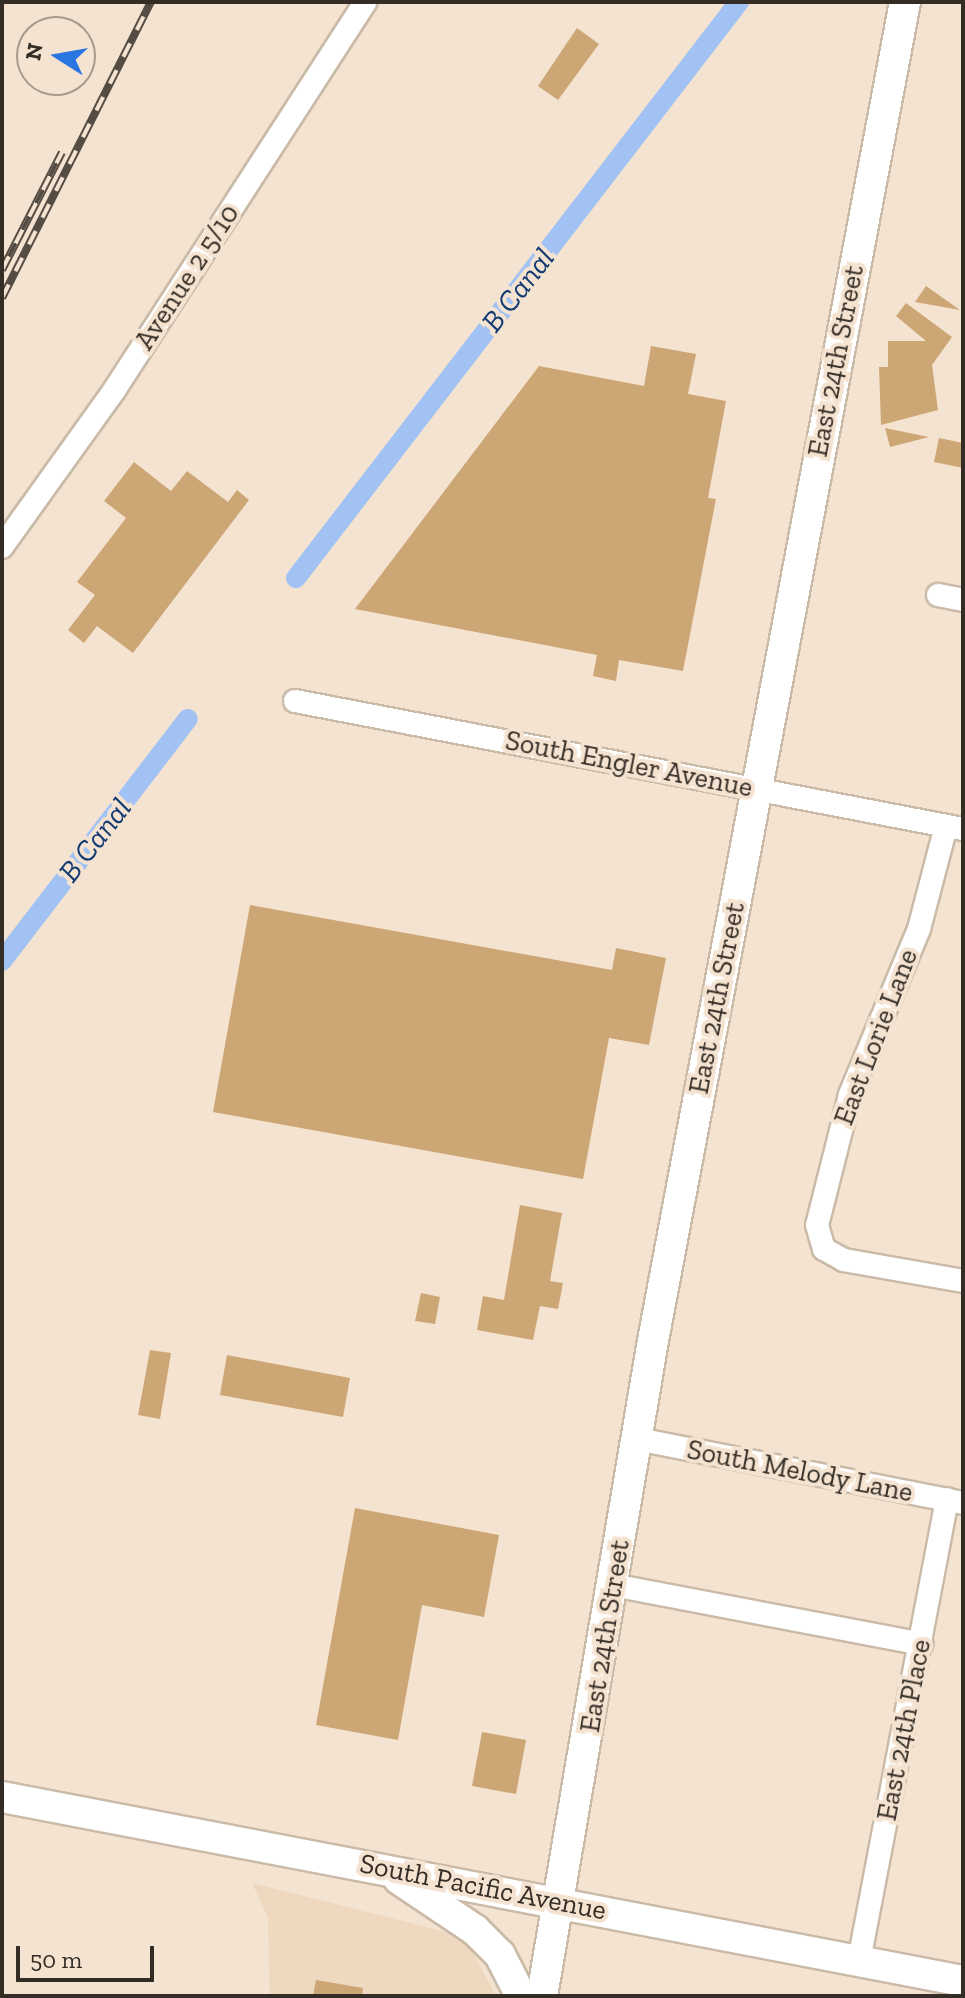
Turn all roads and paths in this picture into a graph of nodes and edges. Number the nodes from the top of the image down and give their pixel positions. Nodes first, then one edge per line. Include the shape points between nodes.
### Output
1 (365, 2) edge
2 (905, 2) edge
3 (2, 547) edge
4 (938, 595) dead end
5 (963, 600) edge
6 (295, 701) dead end
7 (757, 788) junction
8 (954, 827) edge
9 (963, 1281) edge
10 (637, 1439) junction
11 (955, 1501) edge
12 (613, 1585) junction
13 (921, 1644) junction
14 (2, 1797) edge
15 (380, 1868) junction
16 (560, 1901) junction
17 (859, 1961) junction
18 (963, 1981) edge
19 (521, 1996) edge
20 (542, 1996) edge

1 - 3 street, Avenue 2 5/10 via 115,389
2 - 7 main road, East 24th Street
4 - 5 street
6 - 7 street, South Engler Avenue
7 - 8 street, South Engler Avenue
7 - 10 main road, East 24th Street
8 - 9 street, East Lorie Lane via 837,1138 817,1225 824,1249 844,1260
10 - 11 street, South Melody Lane
10 - 12 main road, East 24th Street
11 - 13 street, East 24th Place
12 - 13 street
12 - 16 main road, East 24th Street
13 - 17 street, East 24th Place
14 - 15 main road, South Pacific Avenue
15 - 16 main road, South Pacific Avenue
15 - 19 main road via 475,1930 500,1955
16 - 17 main road, South Pacific Avenue
16 - 20 main road, East 24th Street
17 - 18 main road, South Pacific Avenue

